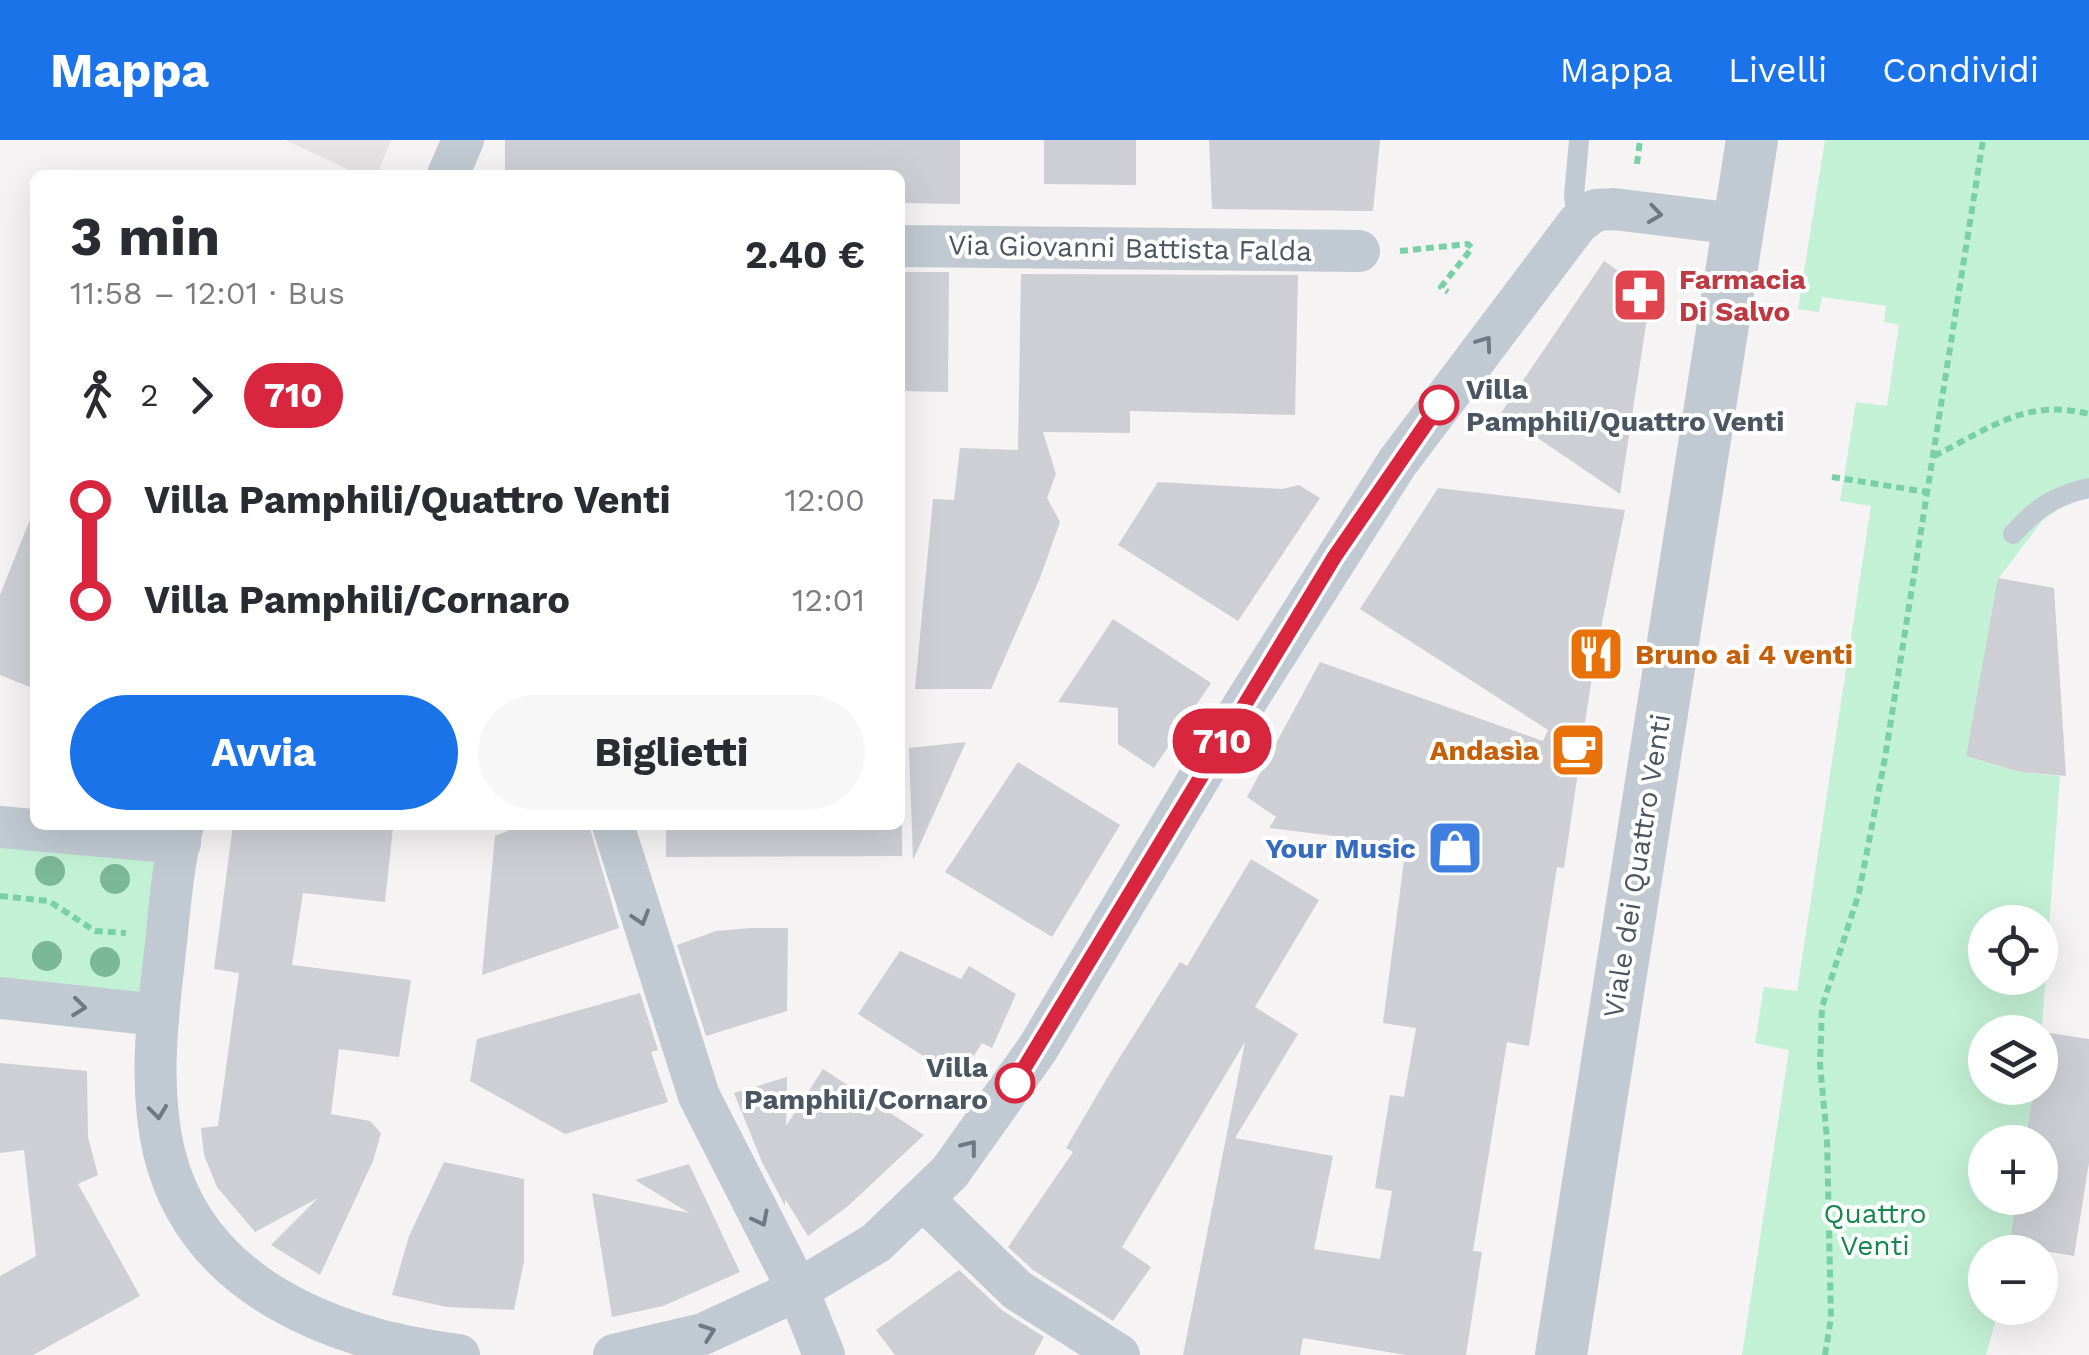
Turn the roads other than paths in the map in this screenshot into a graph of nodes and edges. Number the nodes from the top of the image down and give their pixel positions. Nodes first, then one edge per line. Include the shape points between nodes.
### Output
1 (463, 140) edge
2 (1580, 140) edge
3 (1752, 140) edge
4 (450, 170) edge
5 (1578, 223) junction
6 (1736, 224) junction
7 (905, 246) edge
8 (1379, 251) road end
9 (2089, 488) edge
10 (2013, 534) dead end
11 (0, 826) edge
12 (30, 827) edge
13 (90, 830) edge
14 (615, 830) edge
15 (181, 834) edge
16 (0, 998) edge
17 (158, 1015) junction
18 (924, 1200) junction
19 (798, 1290) junction
20 (323, 1339) edge
21 (459, 1355) edge
22 (614, 1355) edge
23 (824, 1355) edge
24 (1119, 1355) edge
25 (1561, 1355) edge

1 - 4 street
2 - 5 lane
3 - 6 street, Viale dei Quattro Venti
5 -> 6 street via 1596,210 1614,209
18 -> 5 street via 987,1125 1029,1061 1356,523
6 - 25 street, Viale dei Quattro Venti
7 - 8 street, Via Giovanni Battista Falda
9 - 10 lane via 2064,493 2034,511
11 - 12 street
13 - 15 street
14 -> 19 street via 691,1075
15 - 17 street
16 -> 17 street
17 -> 20 street via 156,1093 164,1149 199,1230 254,1286 296,1310
18 - 19 street via 876,1242
18 - 24 street via 1017,1290
22 -> 19 street via 703,1334
19 - 23 street
20 - 21 street

